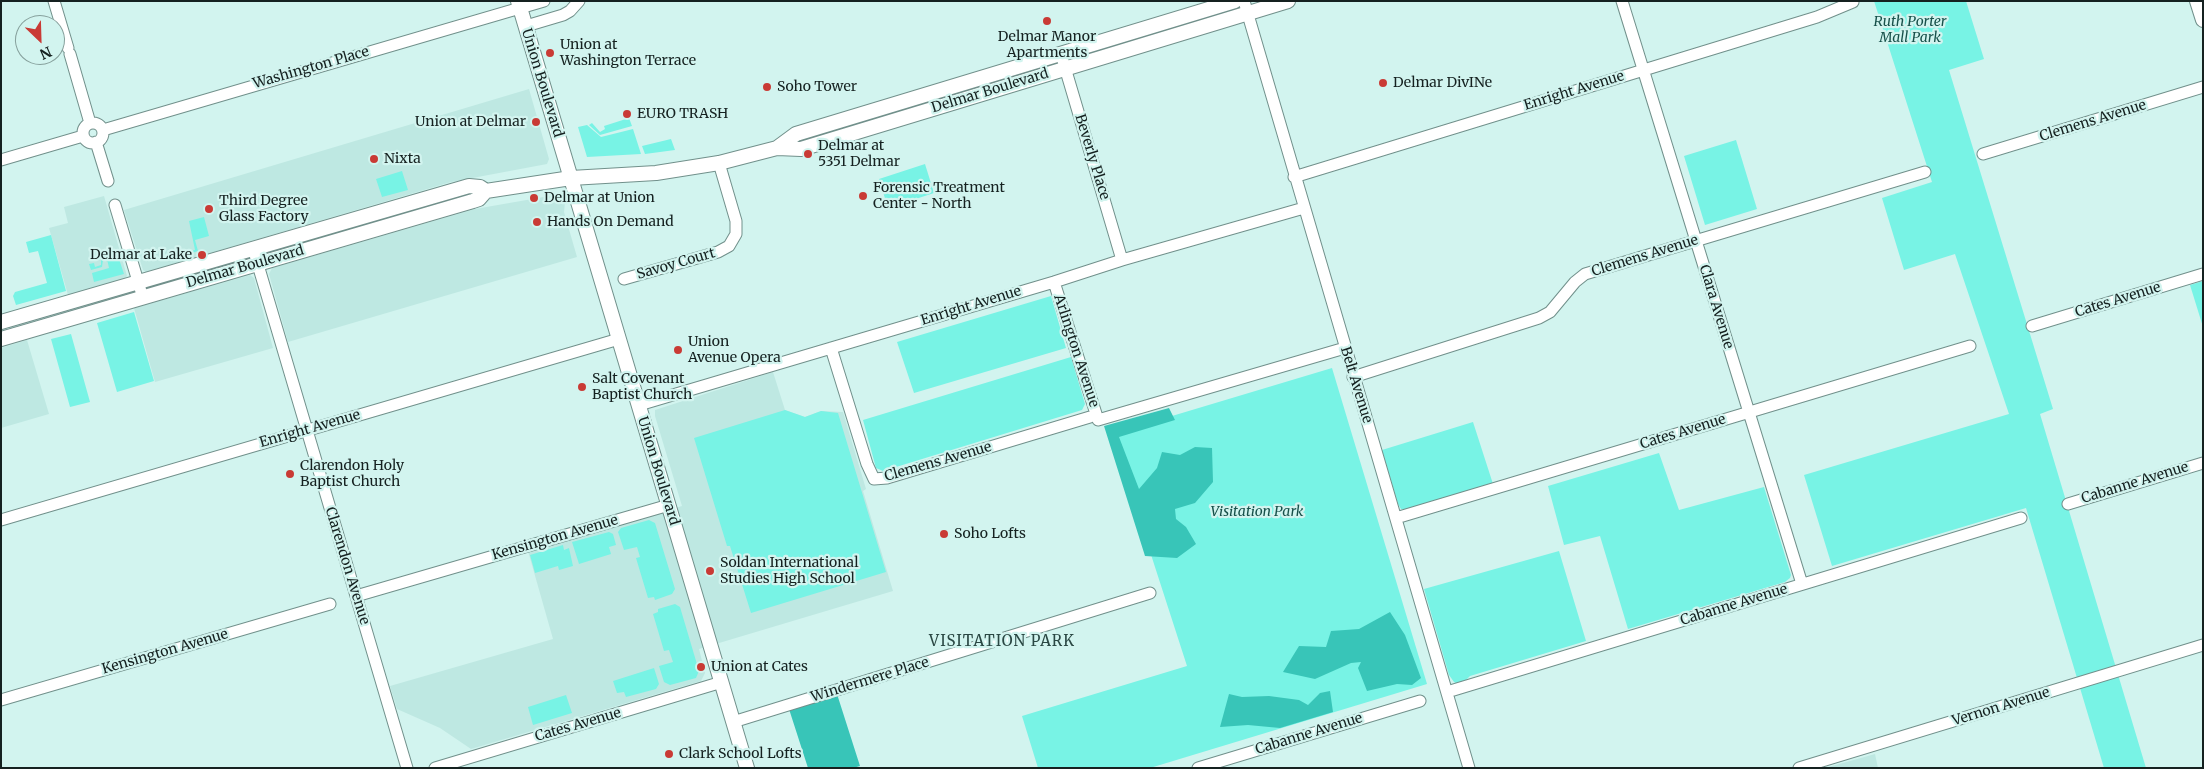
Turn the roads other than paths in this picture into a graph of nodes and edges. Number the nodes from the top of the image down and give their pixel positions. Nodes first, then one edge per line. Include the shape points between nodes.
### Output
1 (54, 1) edge
2 (544, 1) edge
3 (579, 1) edge
4 (1235, 1) edge
5 (1288, 1) edge
6 (1622, 1) edge
7 (2197, 1) edge
8 (1853, 2) edge
9 (519, 4) edge
10 (1245, 8) edge
11 (2203, 20) edge
12 (526, 26) junction
13 (1061, 54) junction
14 (1065, 68) junction
15 (1644, 70) junction
16 (2203, 88) edge
17 (90, 123) junction
18 (103, 130) junction
19 (83, 136) junction
20 (96, 142) junction
21 (777, 148) junction
22 (1983, 154) dead end
23 (1, 160) edge
24 (719, 163) junction
25 (1925, 172) dead end
26 (1294, 176) junction
27 (570, 178) junction
28 (108, 181) dead end
29 (486, 191) junction
30 (115, 205) dead end
31 (1304, 208) junction
32 (1696, 241) junction
33 (253, 248) junction
34 (1122, 260) junction
35 (257, 264) junction
36 (2203, 274) edge
37 (624, 279) dead end
38 (138, 282) junction
39 (1054, 282) junction
40 (142, 298) junction
41 (1, 322) edge
42 (2032, 326) dead end
43 (1, 339) edge
44 (619, 339) junction
45 (1970, 346) dead end
46 (831, 348) junction
47 (1344, 348) junction
48 (1353, 376) junction
49 (639, 405) junction
50 (1748, 413) junction
51 (1094, 418) junction
52 (307, 430) junction
53 (2203, 463) edge
54 (2068, 504) dead end
55 (668, 505) junction
56 (1396, 518) junction
57 (2021, 518) dead end
58 (1, 520) edge
59 (1802, 584) junction
60 (1150, 593) dead end
61 (356, 596) junction
62 (330, 604) dead end
63 (2203, 645) edge
64 (722, 682) junction
65 (1446, 692) junction
66 (1, 700) edge
67 (1420, 701) dead end
68 (733, 722) junction
69 (407, 768) edge
70 (435, 768) edge
71 (747, 768) edge
72 (1198, 768) edge
73 (1469, 768) edge
74 (1799, 768) edge

1 - 17 street
2 - 9 street, Washington Place
3 - 12 street via 562,15
4 - 13 main road, Delmar Boulevard
5 - 10 main road, Delmar Boulevard
6 - 15 street, Clara Avenue
7 - 11 main road
8 - 15 street, Enright Avenue via 1817,17
9 - 12 main road, Union Boulevard
9 - 18 street, Washington Place
10 - 14 main road, Delmar Boulevard
10 - 26 street, Belt Avenue
12 - 27 main road, Union Boulevard
13 - 14 street, Beverly Place
13 - 21 main road, Delmar Boulevard via 796,134
14 - 21 main road, Delmar Boulevard via 801,149
14 - 34 street, Beverly Place
15 - 26 street, Enright Avenue
15 - 32 street, Clara Avenue
16 - 22 street, Clemens Avenue
17 - 18 street via 96,123
17 - 19 street via 83,129
18 - 20 street via 101,139
19 - 20 street via 90,142
19 - 23 street
20 - 28 street
21 - 24 main road, Delmar Boulevard
24 - 27 main road, Delmar Boulevard via 656,173
24 - 37 street, Savoy Court via 736,221 736,234 729,246
25 - 32 street, Clemens Avenue
26 - 31 street, Belt Avenue
27 - 29 main road, Delmar Boulevard
27 - 44 main road, Union Boulevard
29 - 33 main road, Delmar Boulevard via 469,186
29 - 35 main road, Delmar Boulevard via 473,201
30 - 38 street
31 - 34 street, Enright Avenue
31 - 47 street, Belt Avenue
32 - 48 street, Clemens Avenue via 1585,274 1550,312 1539,318
32 - 50 street, Clara Avenue
33 - 35 street, Clarendon Avenue
33 - 38 main road, Delmar Boulevard
34 - 39 street, Enright Avenue
35 - 40 main road, Delmar Boulevard
35 - 52 street, Clarendon Avenue
36 - 42 street, Cates Avenue
38 - 40 street
38 - 41 main road, Delmar Boulevard
39 - 46 street, Enright Avenue
39 - 51 street, Arlington Avenue
40 - 43 main road, Delmar Boulevard
44 - 49 main road, Union Boulevard
44 - 52 street, Enright Avenue
45 - 50 street, Cates Avenue
46 - 49 street, Enright Avenue
46 - 51 street, Clemens Avenue via 866,464 874,479
47 - 48 street, Belt Avenue
47 - 51 street
48 - 56 street, Belt Avenue
49 - 55 main road, Union Boulevard
50 - 56 street, Cates Avenue
50 - 59 street, Clara Avenue
52 - 58 street, Enright Avenue
52 - 61 street, Clarendon Avenue
53 - 54 street, Cabanne Avenue
55 - 61 street, Kensington Avenue
55 - 64 main road, Union Boulevard
56 - 65 street, Belt Avenue
57 - 59 street, Cabanne Avenue
59 - 65 street, Cabanne Avenue
60 - 68 street, Windermere Place
61 - 69 street, Clarendon Avenue
62 - 66 street, Kensington Avenue
63 - 74 street, Vernon Avenue
64 - 68 main road, Union Boulevard
64 - 70 street, Cates Avenue
65 - 73 street, Belt Avenue
67 - 72 street, Cabanne Avenue
68 - 71 main road, Union Boulevard

